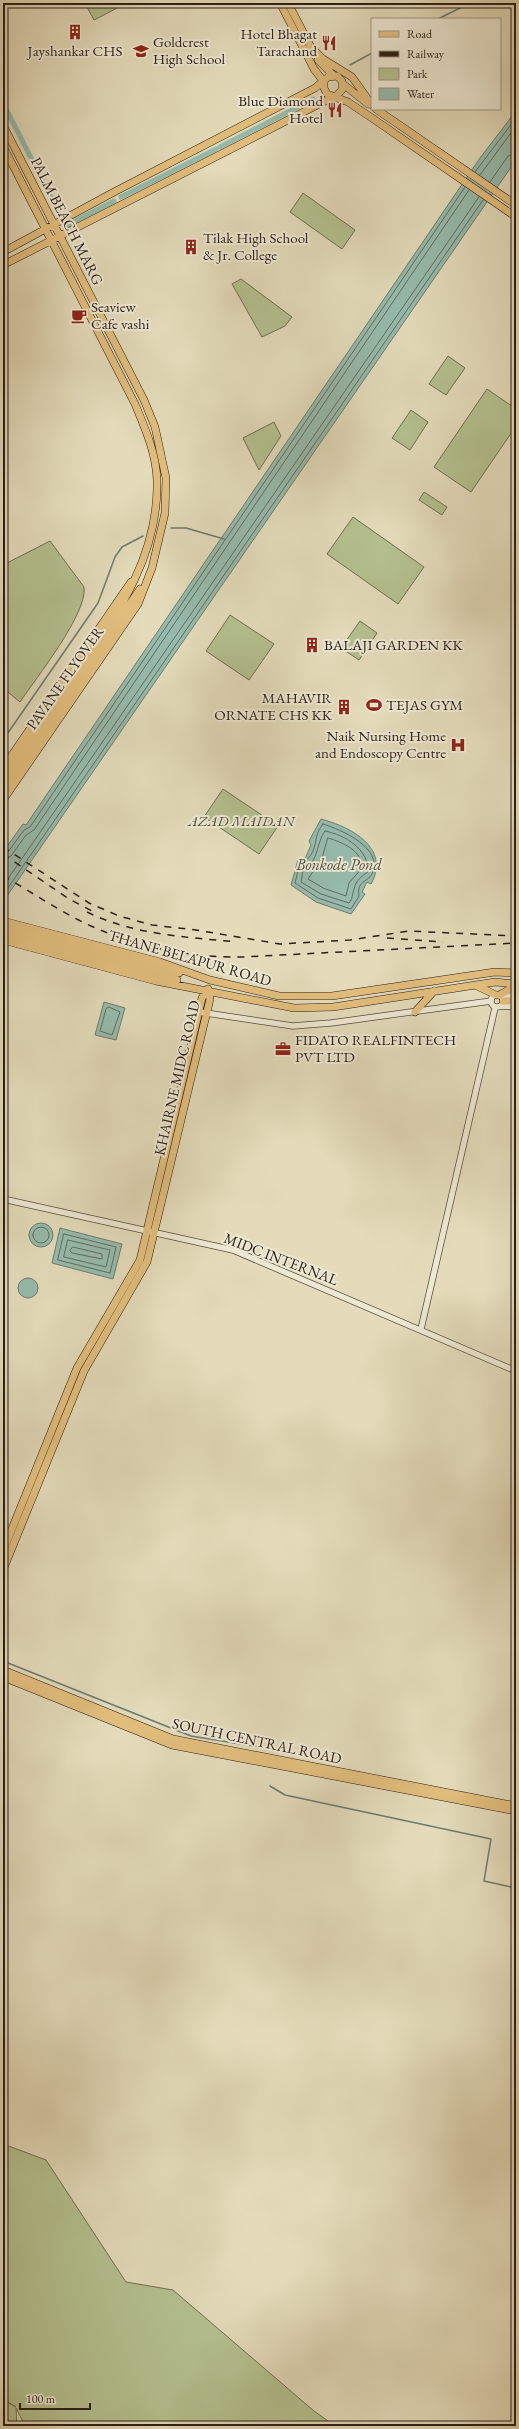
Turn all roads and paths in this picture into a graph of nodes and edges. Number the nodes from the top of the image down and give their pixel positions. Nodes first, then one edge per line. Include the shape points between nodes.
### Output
1 (280, 3) edge
2 (288, 3) edge
3 (310, 46) junction
4 (334, 76) junction
5 (324, 82) junction
6 (343, 84) junction
7 (334, 96) junction
8 (371, 103) edge
9 (371, 105) edge
10 (378, 110) edge
11 (3, 125) edge
12 (3, 146) edge
13 (516, 205) edge
14 (516, 217) edge
15 (55, 225) junction
16 (46, 230) junction
17 (60, 235) junction
18 (51, 240) junction
19 (3, 252) edge
20 (3, 265) edge
21 (137, 574) junction
22 (146, 579) junction
23 (130, 598) junction
24 (3, 768) edge
25 (3, 779) edge
26 (3, 790) edge
27 (3, 800) edge
28 (3, 923) edge
29 (3, 933) edge
30 (3, 940) edge
31 (158, 971) junction
32 (516, 972) edge
33 (210, 980) junction
34 (474, 985) junction
35 (516, 985) edge
36 (208, 989) junction
37 (434, 991) junction
38 (516, 996) edge
39 (499, 1000) junction
40 (516, 1001) edge
41 (516, 1007) edge
42 (199, 1012) junction
43 (415, 1012) junction
44 (206, 1014) junction
45 (3, 1199) edge
46 (150, 1233) junction
47 (421, 1329) junction
48 (516, 1371) edge
49 (3, 1551) edge
50 (3, 1570) edge
51 (3, 1670) edge
52 (3, 1676) edge
53 (516, 1806) edge
54 (516, 1812) edge

1 - 5 main road via 314,69
2 - 3 main road
3 - 4 main road via 318,60
3 - 8 main road via 323,59 352,77
4 - 5 main road via 328,77
4 - 6 main road via 340,78
5 - 7 main road via 325,91
5 - 15 main road
6 - 7 main road via 342,90
6 - 9 main road
7 - 14 main road via 357,108
7 - 17 main road
10 - 13 main road
11 - 15 main road, PALM BEACH MARG
12 - 16 main road, PALM BEACH MARG
15 - 16 main road
15 - 17 main road, PALM BEACH MARG
16 - 18 main road, PALM BEACH MARG
16 - 19 main road
17 - 18 main road
17 - 22 main road, PALM BEACH MARG via 144,400 162,454 166,478 165,514 160,541
18 - 20 main road
18 - 21 main road, PALM BEACH MARG via 135,404 153,456 157,479 156,512
21 - 23 main road, PAVANE FLYOVER
21 - 24 main road
22 - 23 main road, PAVANE FLYOVER
22 - 27 main road via 138,604
23 - 25 main road, PAVANE FLYOVER
23 - 26 main road, PAVANE FLYOVER
28 - 31 main road
28 - 33 main road, THANE BELAPUR ROAD via 160,962
29 - 31 main road
30 - 36 main road, THANE BELAPUR ROAD via 156,981
31 - 33 main road
31 - 36 main road
32 - 33 main road, THANE BELAPUR ROAD via 495,972 311,997 279,996
34 - 35 main road, THANE BELAPUR ROAD via 495,982
34 - 37 main road, THANE BELAPUR ROAD
34 - 39 main road
35 - 39 main road
36 - 37 main road, THANE BELAPUR ROAD via 277,1006 310,1009
36 - 42 main road, KHAIRNE MIDC ROAD via 202,998
36 - 44 main road, KHAIRNE MIDC ROAD via 210,999
37 - 43 main road
38 - 39 street
39 - 40 main road
39 - 41 street
39 - 43 street
39 - 47 street
42 - 44 street
42 - 46 main road, KHAIRNE MIDC ROAD
43 - 44 street via 293,1026
44 - 46 main road, KHAIRNE MIDC ROAD
45 - 46 street, MIDC INTERNAL
46 - 47 street, MIDC INTERNAL via 233,1250
46 - 49 main road, KHAIRNE MIDC ROAD via 140,1260 78,1368
46 - 50 main road, KHAIRNE MIDC ROAD via 147,1262 84,1371
47 - 48 street, MIDC INTERNAL
51 - 53 main road, SOUTH CENTRAL ROAD via 173,1739
52 - 54 main road, SOUTH CENTRAL ROAD via 172,1745

